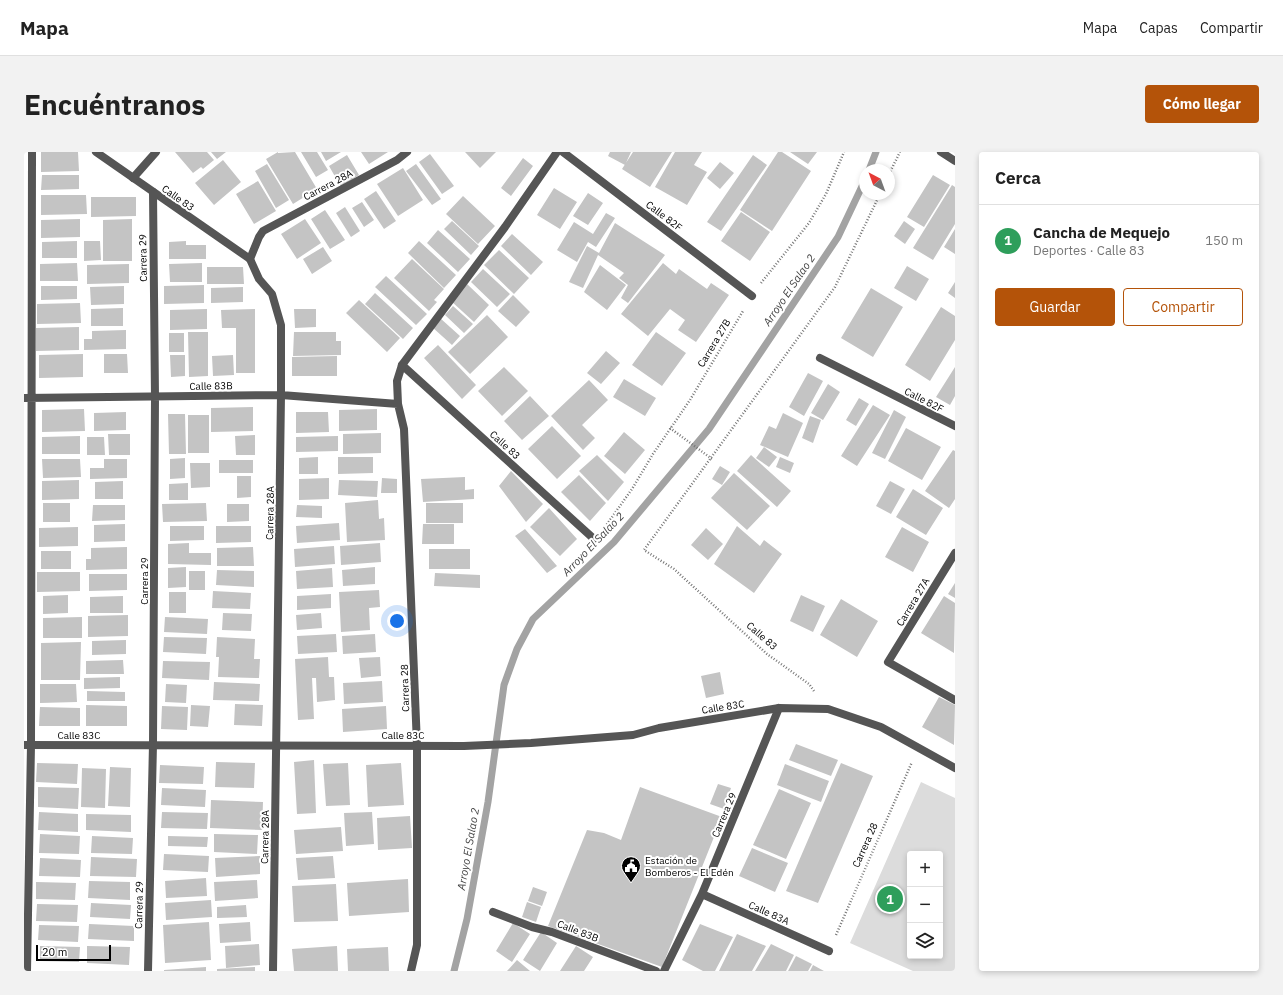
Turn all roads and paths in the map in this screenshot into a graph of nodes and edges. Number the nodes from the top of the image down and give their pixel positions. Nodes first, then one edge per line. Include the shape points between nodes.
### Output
1 (32, 152) edge
2 (96, 152) edge
3 (156, 152) edge
4 (407, 152) edge
5 (557, 152) edge
6 (563, 152) edge
7 (844, 152) edge
8 (900, 152) edge
9 (940, 152) edge
10 (955, 161) edge
11 (894, 164) edge
12 (133, 178) junction
13 (152, 192) junction
14 (877, 200) edge
15 (250, 259) junction
16 (752, 296) junction
17 (820, 358) dead end
18 (402, 365) junction
19 (281, 395) junction
20 (155, 397) junction
21 (27, 398) edge
22 (398, 404) junction
23 (955, 426) edge
24 (671, 429) junction
25 (711, 458) junction
26 (594, 539) joint
27 (955, 553) edge
28 (955, 700) edge
29 (779, 708) junction
30 (828, 709) junction
31 (153, 744) junction
32 (277, 744) junction
33 (27, 745) edge
34 (417, 745) junction
35 (919, 747) junction
36 (955, 768) edge
37 (702, 894) junction
38 (493, 912) dead end
39 (829, 951) joint
40 (27, 971) edge
41 (148, 971) edge
42 (273, 971) edge
43 (411, 971) edge
44 (656, 971) edge
45 (664, 971) edge

1 - 21 street
2 - 12 street, Calle 83
3 - 12 street
4 - 15 street, Carrera 28A via 397,160 263,231
5 - 18 street via 505,227
6 - 16 street, Calle 82F
7 - 16 path, Carrera 27B via 826,194 809,223
8 - 11 path
9 - 10 street
12 - 13 street, Calle 83
13 - 15 street, Calle 83
13 - 20 street, Carrera 29
14 - 25 path via 835,287
15 - 19 street, Carrera 28A via 259,279 272,294 281,324
16 - 24 path, Carrera 27B
17 - 23 street, Calle 82F
18 - 22 street, Carrera 28 via 397,381
18 - 26 street, Calle 83
19 - 20 street, Calle 83B
19 - 22 street, Calle 83B
19 - 32 street, Carrera 28A
20 - 21 street, Calle 83B
20 - 31 street, Carrera 29
21 - 33 street
22 - 34 street, Carrera 28 via 404,429
24 - 25 path
24 - 26 path, Carrera 27B via 611,520
25 - 30 path, Calle 83 via 644,550 674,569 767,654 809,684
27 - 28 street, Carrera 27A via 888,662
29 - 30 street
29 - 34 street, Calle 83C via 659,728 633,735 531,743
29 - 37 street, Carrera 29
30 - 35 street via 881,727
31 - 32 street, Calle 83C
31 - 33 street, Calle 83C
31 - 41 street, Carrera 29
32 - 34 street, Calle 83C
32 - 42 street, Carrera 28A
33 - 40 street
34 - 43 street, Carrera 28 via 417,945
35 - 36 street
35 - 39 path, Carrera 28
37 - 39 street, Calle 83A
37 - 45 street, Carrera 29
38 - 44 street, Calle 83B

